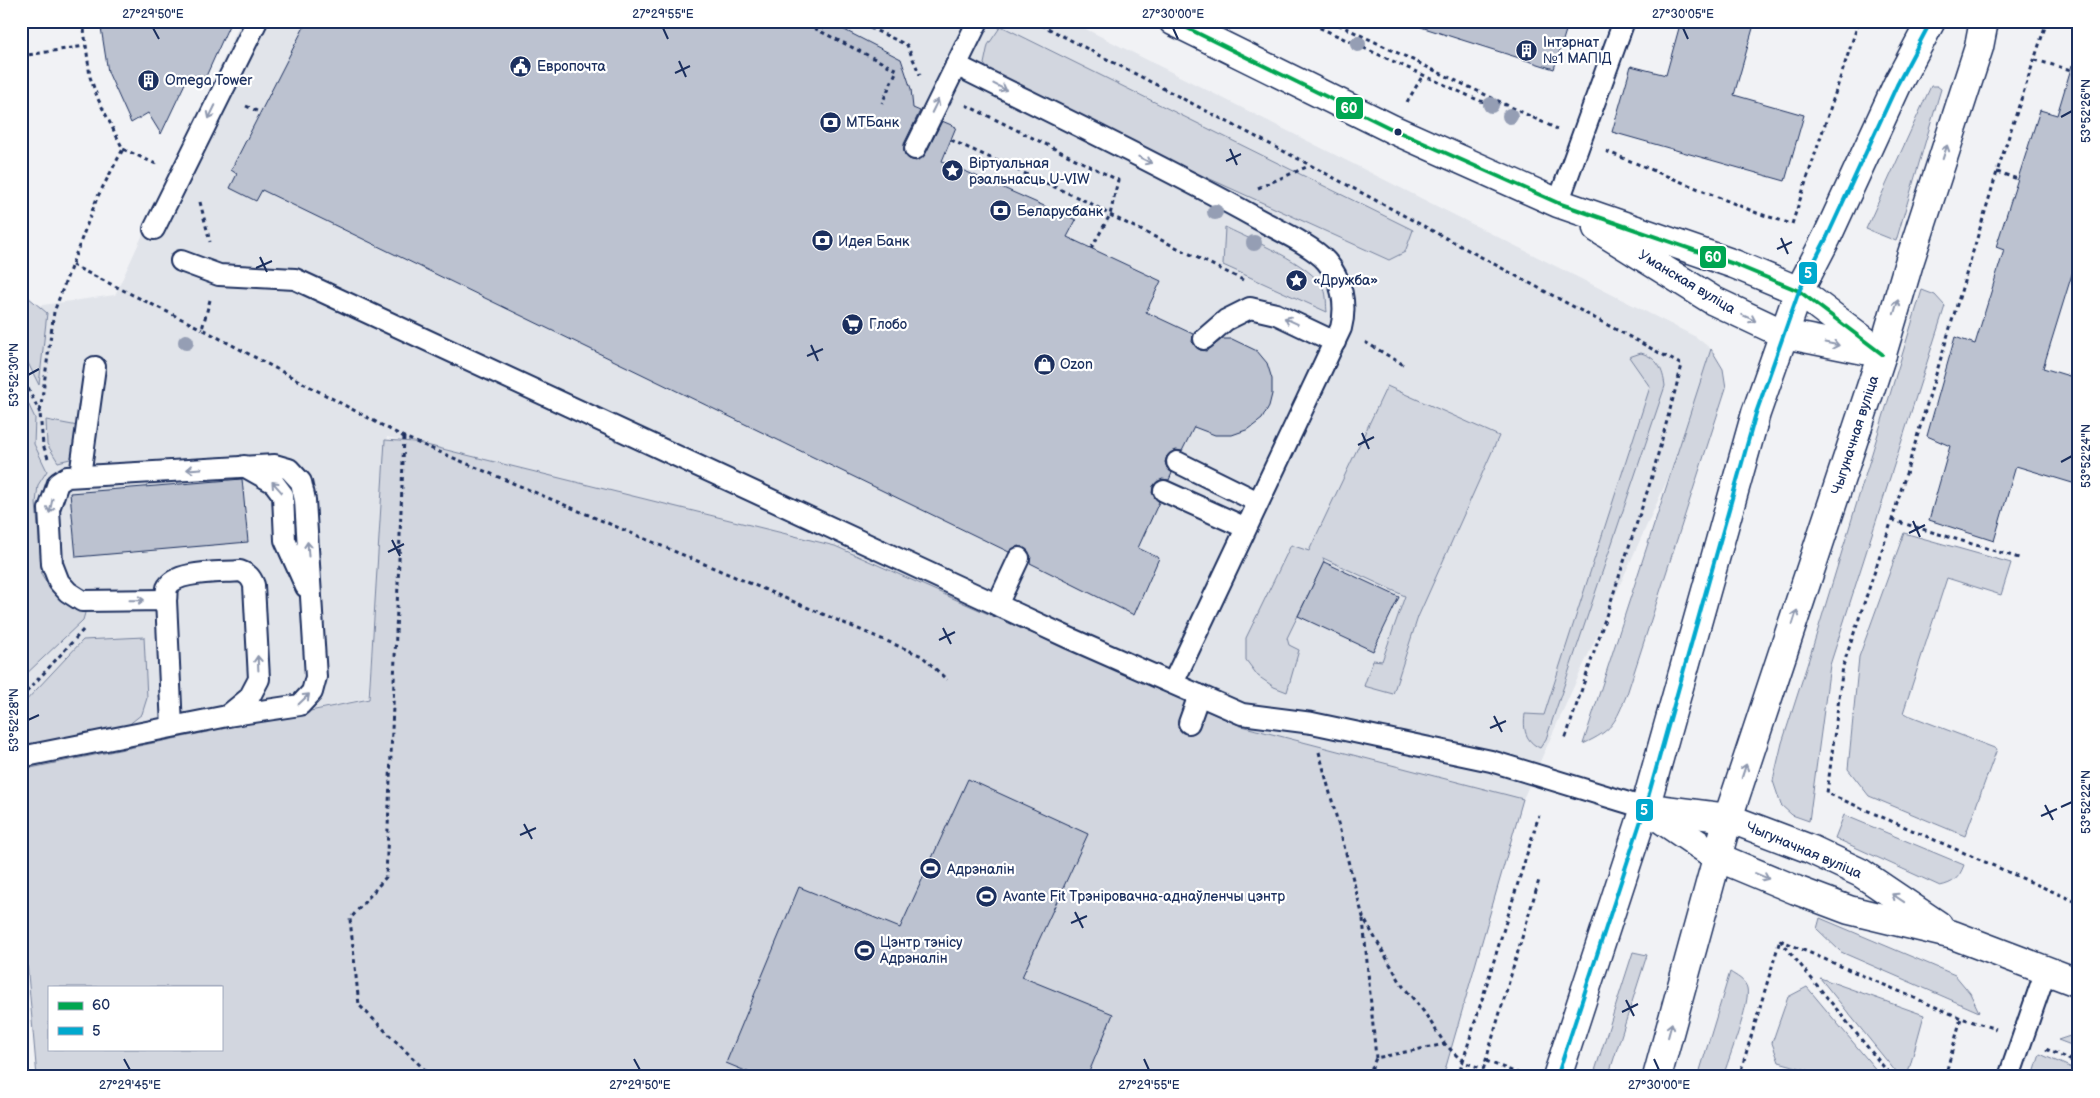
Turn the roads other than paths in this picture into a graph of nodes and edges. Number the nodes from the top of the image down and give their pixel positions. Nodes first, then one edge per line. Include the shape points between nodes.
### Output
1 (256, 21) edge
2 (978, 21) edge
3 (1173, 21) edge
4 (1624, 21) edge
5 (1931, 21) edge
6 (1984, 21) edge
7 (956, 65) junction
8 (915, 148) dead end
9 (1558, 203) junction
10 (154, 229) dead end
11 (181, 261) dead end
12 (1799, 291) junction
13 (1784, 334) junction
14 (1204, 339) dead end
15 (1335, 342) junction
16 (1882, 354) junction
17 (95, 367) dead end
18 (1177, 462) dead end
19 (80, 476) junction
20 (1164, 491) dead end
21 (1258, 502) junction
22 (1246, 528) junction
23 (1019, 558) dead end
24 (166, 600) junction
25 (996, 605) junction
26 (1172, 683) junction
27 (1199, 695) junction
28 (227, 716) junction
29 (1188, 723) dead end
30 (172, 727) junction
31 (21, 757) edge
32 (1645, 808) junction
33 (1728, 818) junction
34 (1717, 857) junction
35 (1953, 936) junction
36 (2046, 970) junction
37 (2079, 983) edge
38 (1557, 1077) edge
39 (1657, 1077) edge
40 (2008, 1077) edge

1 -> 10 lane
2 - 7 lane
3 - 9 main road, Уманская вуліца via 1392,129
4 - 9 lane
5 - 12 main road
16 -> 6 main road, Чыгуначная вуліца via 1979,47
8 -> 7 lane
7 -> 15 lane via 1226,201 1304,244 1325,260 1340,282 1345,315
9 - 12 main road, Уманская вуліца via 1734,264
9 -> 13 main road, Уманская вуліца via 1714,301
11 - 25 lane via 219,275 295,279
12 - 13 main road
12 - 16 main road, Уманская вуліца
13 -> 16 main road, Уманская вуліца
13 - 32 main road via 1756,413
15 -> 14 lane via 1276,314 1250,308 1226,320
15 - 21 lane
33 -> 16 main road, Чыгуначная вуліца
17 - 19 lane
18 - 21 lane
19 -> 24 lane via 67,477 58,483 49,509 52,564 59,582 82,602
28 -> 19 lane via 300,705 312,692 316,678 311,598 285,540 284,495 274,483 243,466
20 - 22 lane
21 - 22 lane
22 - 26 lane
23 - 25 lane
28 -> 24 lane via 249,698 259,679 252,579 240,571 182,576 167,588
24 - 30 lane
25 - 26 lane
26 - 27 lane
27 - 29 lane
27 - 32 lane via 1242,714 1312,724 1491,761
28 - 30 lane
30 - 31 lane
32 - 33 main road
32 - 34 main road
32 - 38 main road
33 - 34 main road, Чыгуначная вуліца
35 -> 33 main road, Чыгуначная вуліца via 1861,873 1810,849
34 -> 35 main road, Чыгуначная вуліца via 1849,910
39 -> 34 main road, Чыгуначная вуліца
35 - 36 main road, Чыгуначная вуліца
36 - 37 main road, Чыгуначная вуліца
36 - 40 lane

